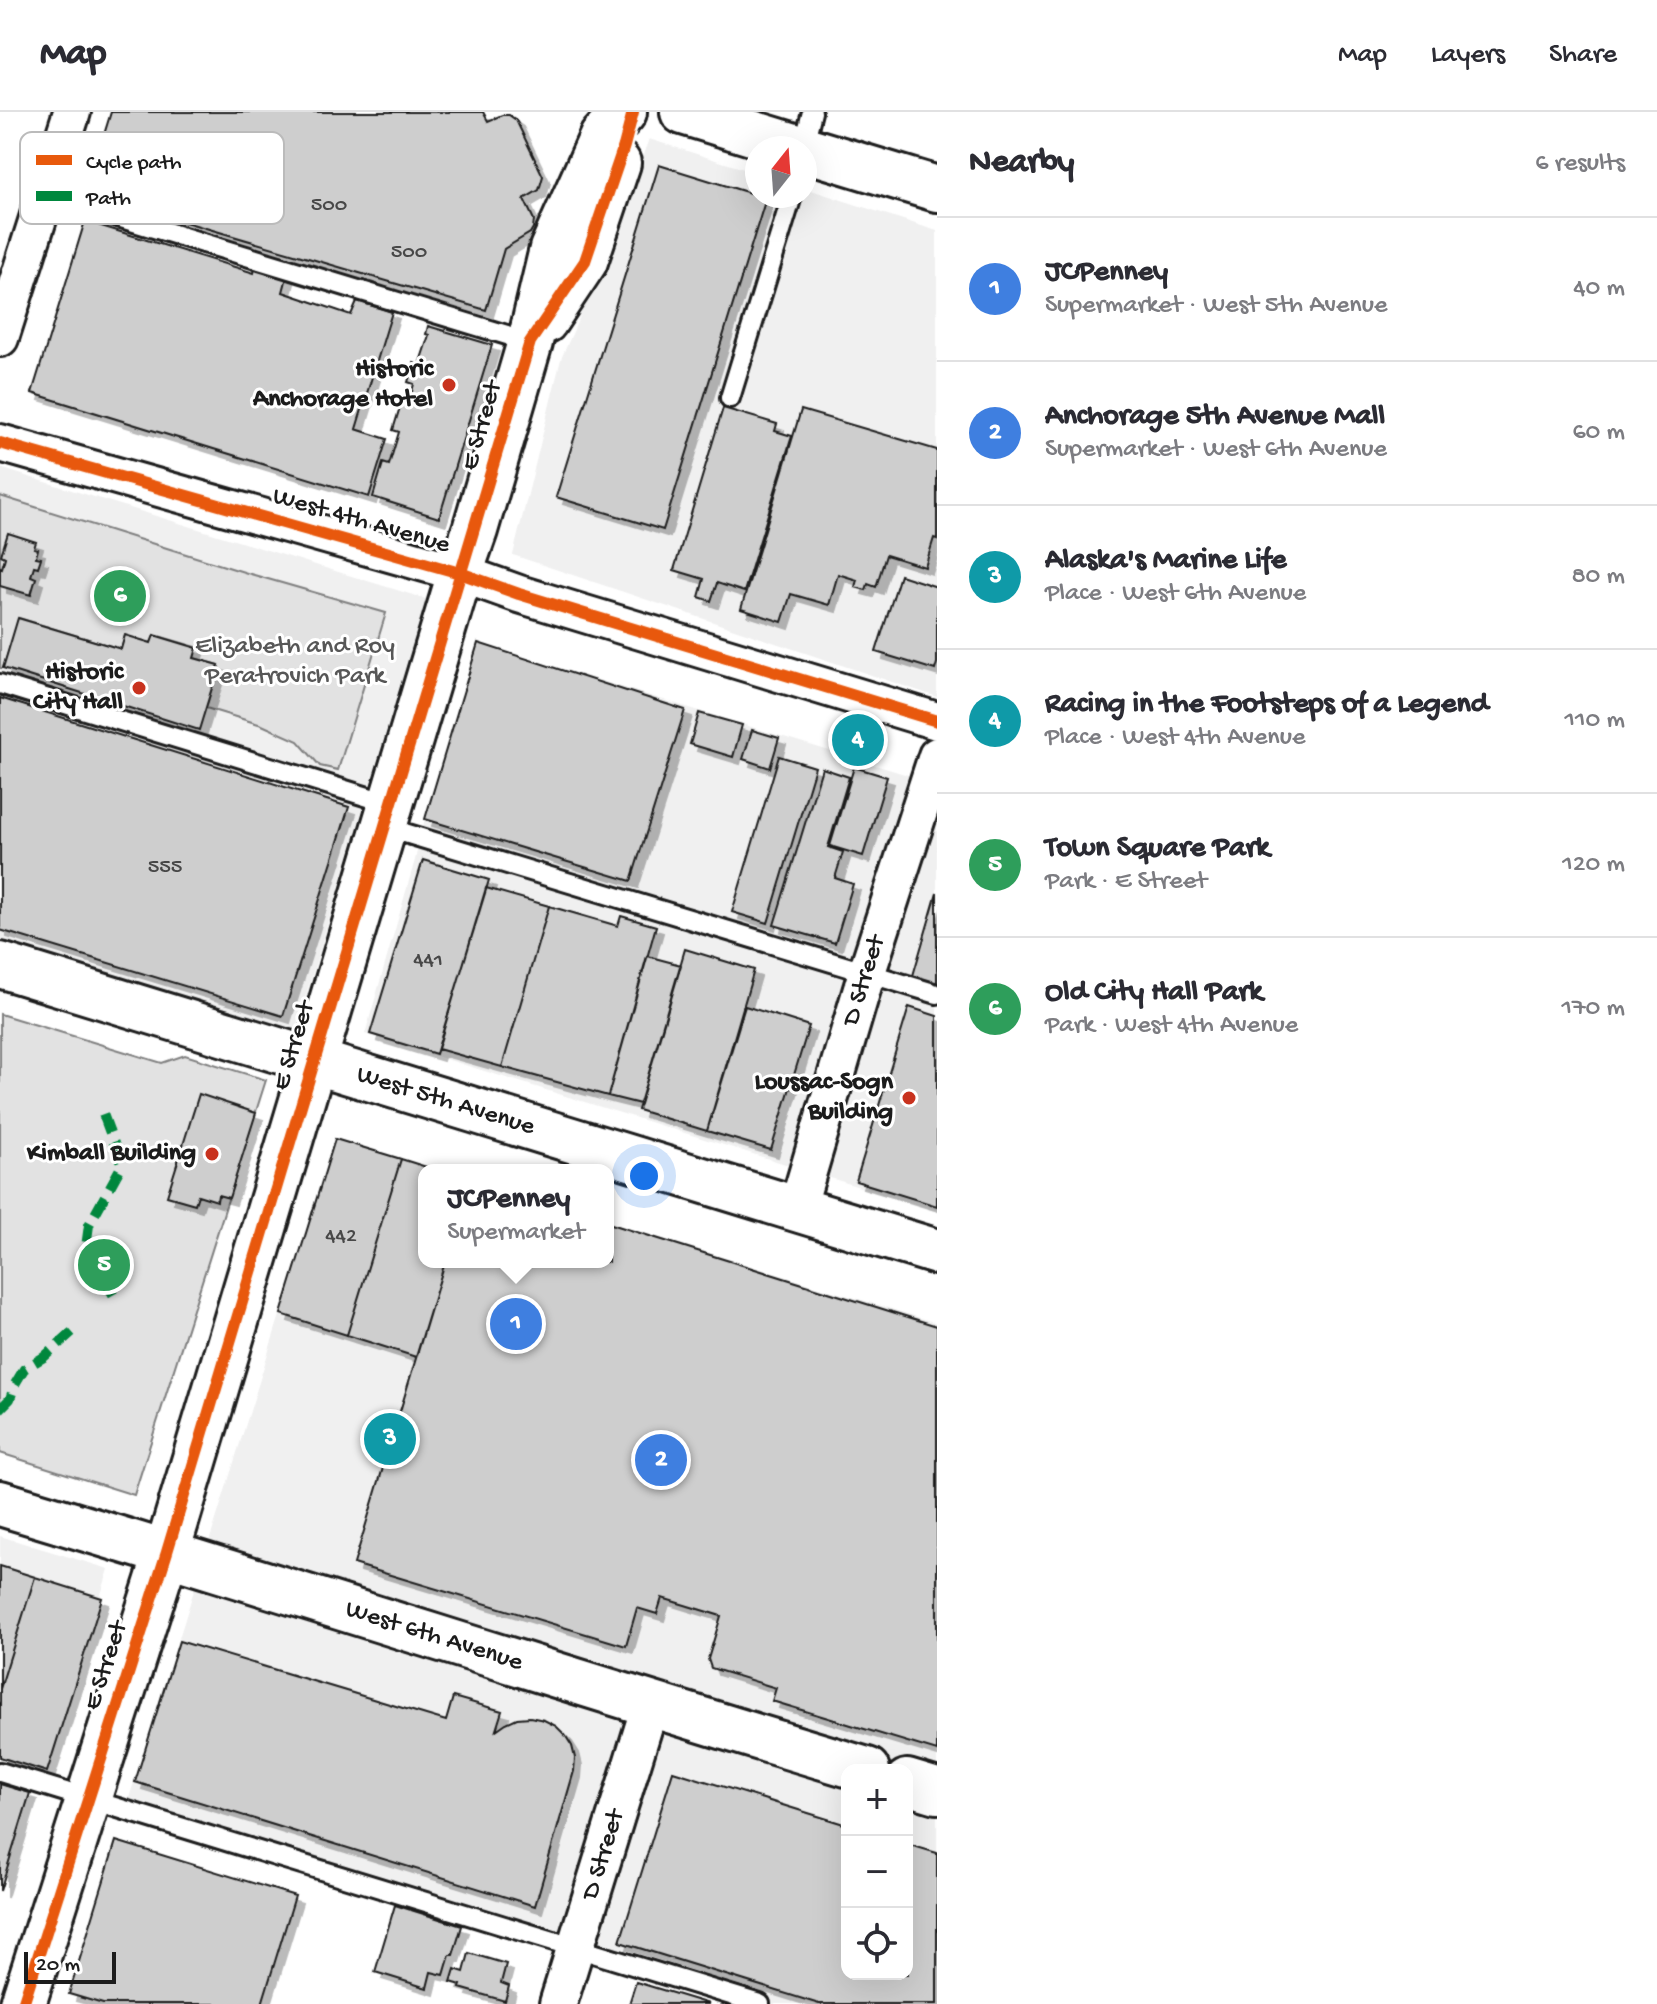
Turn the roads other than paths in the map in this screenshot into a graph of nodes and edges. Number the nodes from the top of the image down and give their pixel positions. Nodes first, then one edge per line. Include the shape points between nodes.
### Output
1 (72, 112) edge
2 (624, 112) edge
3 (633, 112) edge
4 (683, 112) edge
5 (812, 112) edge
6 (65, 132) edge
7 (763, 136) edge
8 (806, 136) edge
9 (817, 152) edge
10 (937, 189) edge
11 (788, 208) edge
12 (36, 224) edge
13 (141, 224) edge
14 (0, 338) edge
15 (530, 342) junction
16 (730, 398) dead end
17 (0, 443) edge
18 (460, 573) junction
19 (0, 684) edge
20 (937, 721) edge
21 (937, 756) edge
22 (388, 815) junction
23 (0, 965) edge
24 (867, 972) junction
25 (937, 994) edge
26 (313, 1061) junction
27 (797, 1209) junction
28 (937, 1252) edge
29 (0, 1503) edge
30 (167, 1552) junction
31 (650, 1706) junction
32 (847, 1764) edge
33 (0, 1772) edge
34 (913, 1784) edge
35 (937, 1791) edge
36 (88, 1799) junction
37 (576, 1947) junction
38 (23, 2004) edge
39 (558, 2004) edge
40 (760, 2004) edge

1 - 6 street
2 - 15 street, E Street via 602,137 552,249
3 - 15 street, E Street via 585,261
4 - 7 street
5 - 8 lane
9 - 10 street
11 - 16 lane
12 - 14 street
13 - 15 lane
15 - 18 street, E Street
17 - 18 street, West 4th Avenue
18 - 20 street, West 4th Avenue
18 - 22 street, E Street
19 - 22 lane
21 - 24 street, D Street
22 - 24 lane
22 - 26 street, E Street
23 - 26 street, West 5th Avenue
24 - 25 lane
24 - 27 street, D Street
26 - 27 street, West 5th Avenue
26 - 30 street, E Street
27 - 28 street, West 5th Avenue
29 - 30 street, West 6th Avenue
30 - 31 street, West 6th Avenue
30 - 36 street, E Street
31 - 32 street, West 6th Avenue
31 - 37 street, D Street
33 - 36 lane
34 - 35 street
36 - 37 lane
36 - 38 street, E Street
37 - 39 street, D Street
37 - 40 lane

